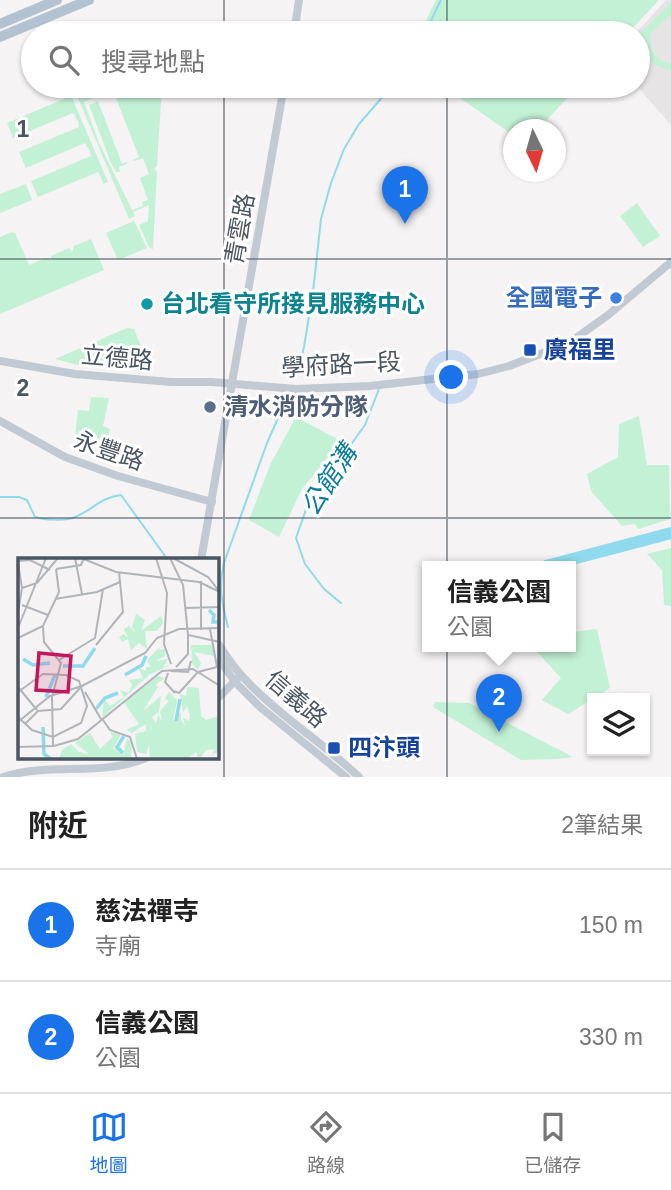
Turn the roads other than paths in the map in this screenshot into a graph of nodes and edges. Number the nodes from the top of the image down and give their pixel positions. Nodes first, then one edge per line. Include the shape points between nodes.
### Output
1 (57, 0) edge
2 (89, 0) edge
3 (299, 0) edge
4 (38, 21) edge
5 (296, 21) edge
6 (0, 24) edge
7 (21, 28) edge
8 (0, 37) edge
9 (282, 98) edge
10 (671, 262) edge
11 (0, 361) edge
12 (232, 383) junction
13 (0, 421) edge
14 (212, 502) junction
15 (201, 558) edge
16 (219, 645) edge
17 (219, 658) edge
18 (238, 678) junction
19 (219, 697) edge
20 (141, 760) edge
21 (3, 777) edge
22 (346, 777) edge
23 (359, 777) edge

1 - 6 main road
2 - 4 main road
3 - 5 street
7 - 8 main road
9 - 12 street, 青雲路
10 - 12 street, 學府路一段 via 569,342 509,366 478,374 370,386 296,389
11 - 12 street, 立德路 via 75,374
12 - 14 street, 青雲路
13 - 14 street, 永豐路 via 65,457
14 - 15 street
16 - 18 street, 信義路
17 - 18 street, 信義路
18 - 19 street
18 - 22 street, 信義路 via 260,707
18 - 23 street, 信義路
20 - 21 street via 106,771 44,771

